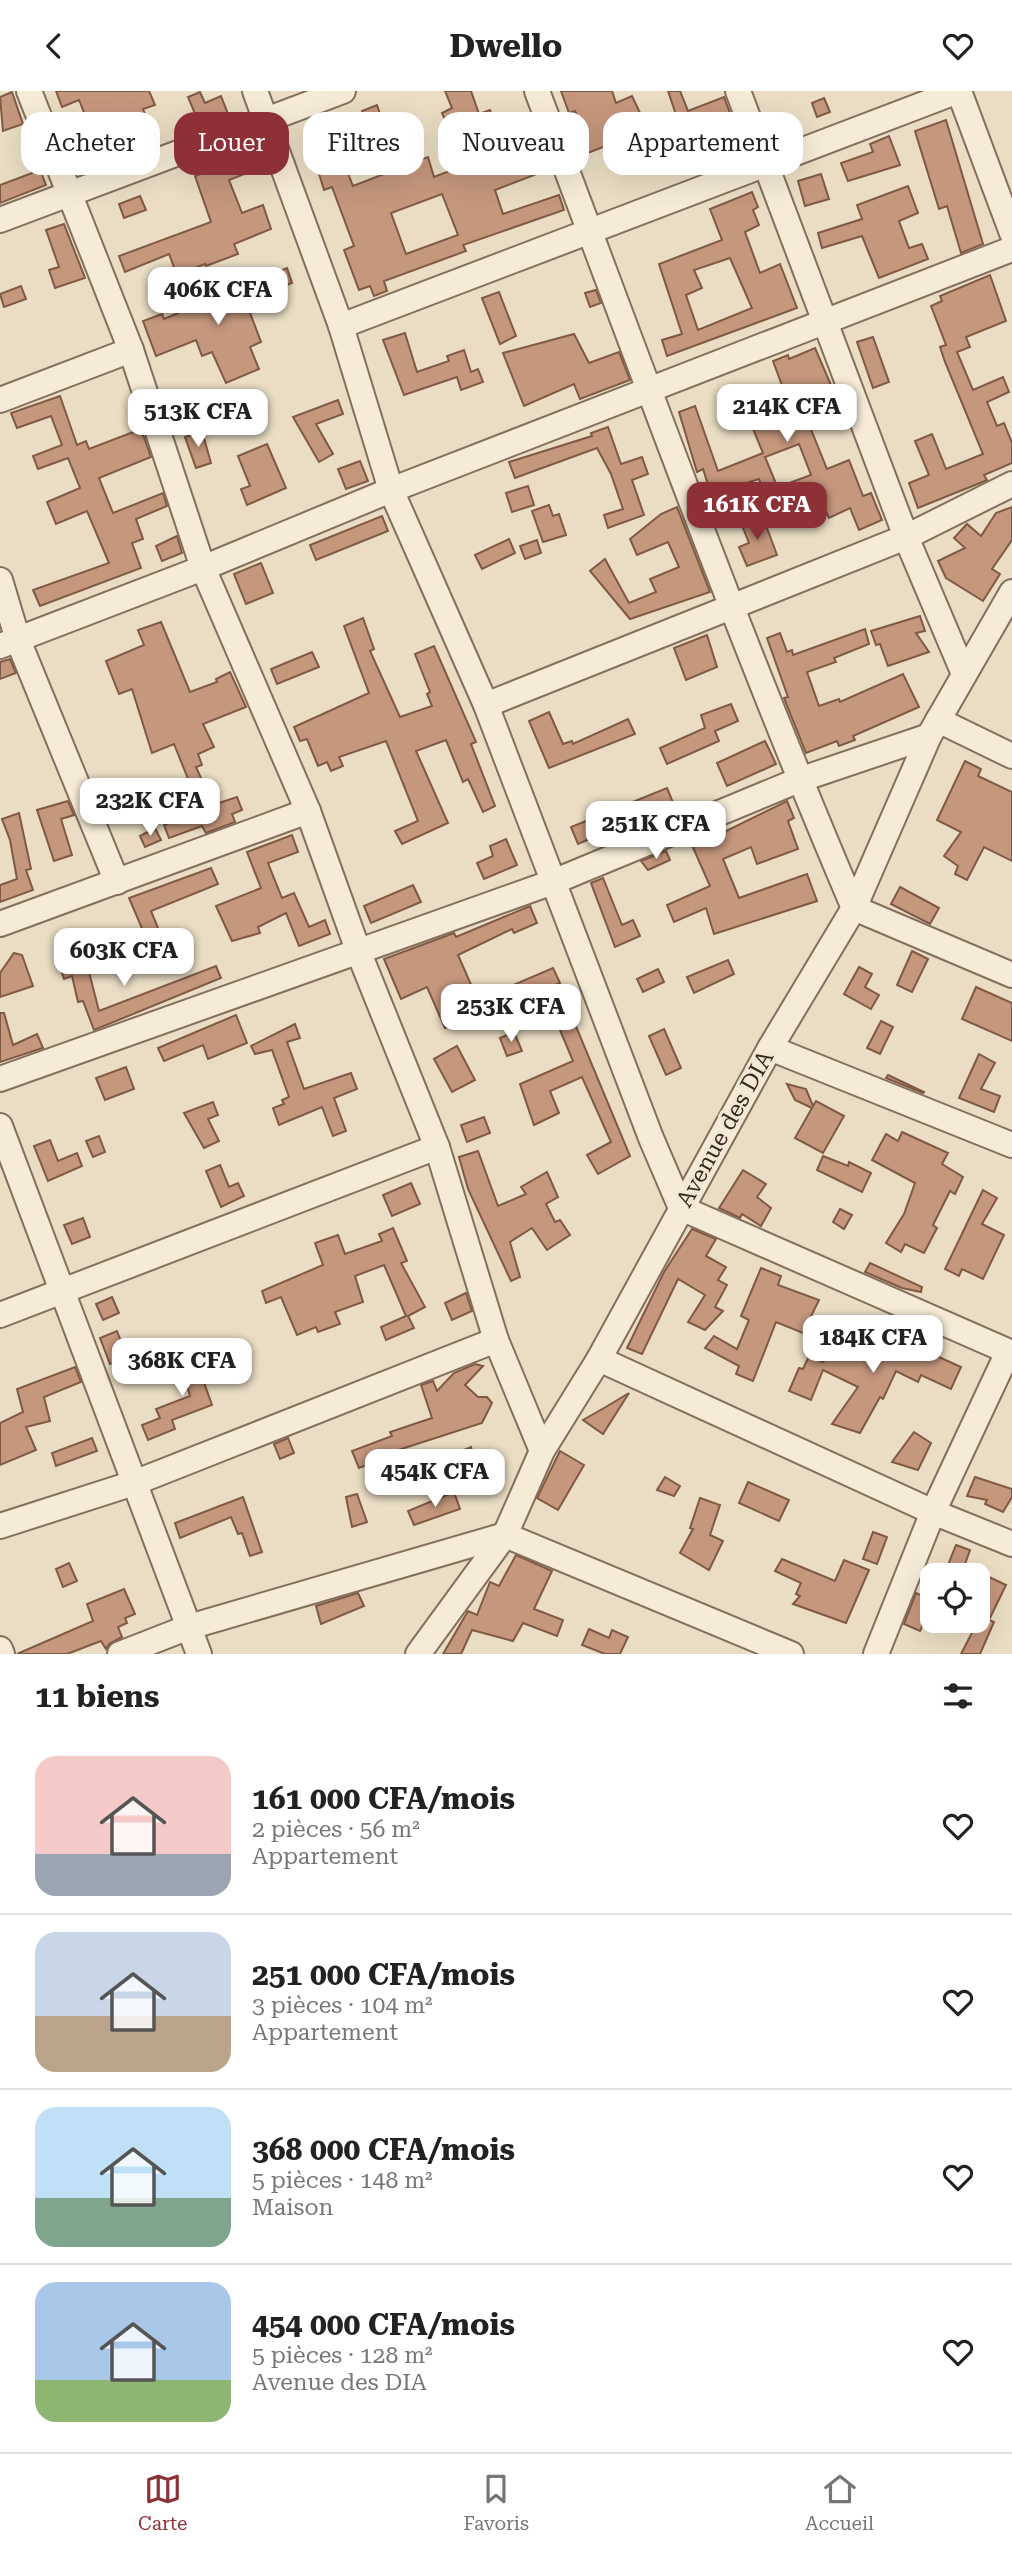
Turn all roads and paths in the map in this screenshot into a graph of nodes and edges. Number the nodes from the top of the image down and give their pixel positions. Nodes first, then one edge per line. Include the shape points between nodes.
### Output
1 (29, 91) edge
2 (255, 91) edge
3 (343, 91) edge
4 (537, 91) edge
5 (738, 91) edge
6 (959, 91) edge
7 (263, 112) edge
8 (287, 112) edge
9 (746, 112) edge
10 (803, 151) edge
11 (174, 155) edge
12 (286, 175) edge
13 (738, 175) edge
14 (769, 175) edge
15 (70, 194) junction
16 (0, 220) edge
17 (590, 231) junction
18 (1012, 233) edge
19 (1012, 249) edge
20 (825, 322) junction
21 (341, 326) junction
22 (131, 350) junction
23 (648, 390) junction
24 (0, 400) edge
25 (1012, 484) edge
26 (391, 490) junction
27 (906, 537) junction
28 (204, 568) junction
29 (0, 580) edge
30 (1012, 592) edge
31 (731, 607) junction
32 (9, 643) edge
33 (964, 674) junction
34 (486, 705) junction
35 (933, 728) junction
36 (1012, 756) edge
37 (799, 781) junction
38 (308, 811) junction
39 (117, 881) junction
40 (553, 882) junction
41 (854, 908) junction
42 (0, 924) edge
43 (359, 953) junction
44 (1012, 975) edge
45 (770, 1048) junction
46 (0, 1079) edge
47 (0, 1126) edge
48 (1012, 1145) edge
49 (437, 1147) junction
50 (681, 1208) junction
51 (63, 1292) junction
52 (0, 1315) edge
53 (496, 1340) junction
54 (1010, 1352) edge
55 (599, 1359) junction
56 (541, 1451) junction
57 (134, 1483) junction
58 (933, 1513) junction
59 (0, 1526) edge
60 (505, 1535) junction
61 (1012, 1544) edge
62 (189, 1627) junction
63 (120, 1654) edge
64 (200, 1654) edge
65 (418, 1654) edge
66 (791, 1654) edge
67 (876, 1654) edge

1 - 15 street
2 - 7 street
3 - 8 street
4 - 17 street
5 - 9 street
6 - 10 street
6 - 18 street
11 - 15 street
12 - 21 street
13 - 17 street
14 - 20 street
15 - 16 street
15 - 22 street
17 - 21 street
17 - 23 street
19 - 20 street
20 - 23 street
20 - 27 street
21 - 26 street
22 - 24 street
22 - 28 street
23 - 26 street
23 - 31 street
25 - 27 street
26 - 28 street
26 - 34 street
27 - 31 street
27 - 33 street
28 - 32 street
28 - 38 street
29 - 32 street
30 - 33 street, Avenue des DIA
31 - 34 street
31 - 37 street
32 - 39 street
33 - 35 street, Avenue des DIA
34 - 40 street
35 - 36 street
35 - 37 street
35 - 41 street, Avenue des DIA
37 - 40 street
37 - 41 street
38 - 39 street
38 - 43 street
39 - 42 street
40 - 43 street
40 - 50 street
41 - 44 street
41 - 45 street, Avenue des DIA
43 - 46 street
43 - 49 street
45 - 48 street
45 - 50 street, Avenue des DIA
47 - 51 street
49 - 51 street
49 - 53 street
50 - 54 street
50 - 55 street, Avenue des DIA
51 - 52 street
51 - 57 street
53 - 56 street
53 - 57 street
54 - 58 street
55 - 56 street, Avenue des DIA
55 - 58 street
56 - 60 street, Avenue des DIA
57 - 59 street
57 - 62 street
58 - 61 street
58 - 67 street
60 - 62 street
60 - 65 street, Avenue des DIA
60 - 66 street
62 - 63 street
62 - 64 street

